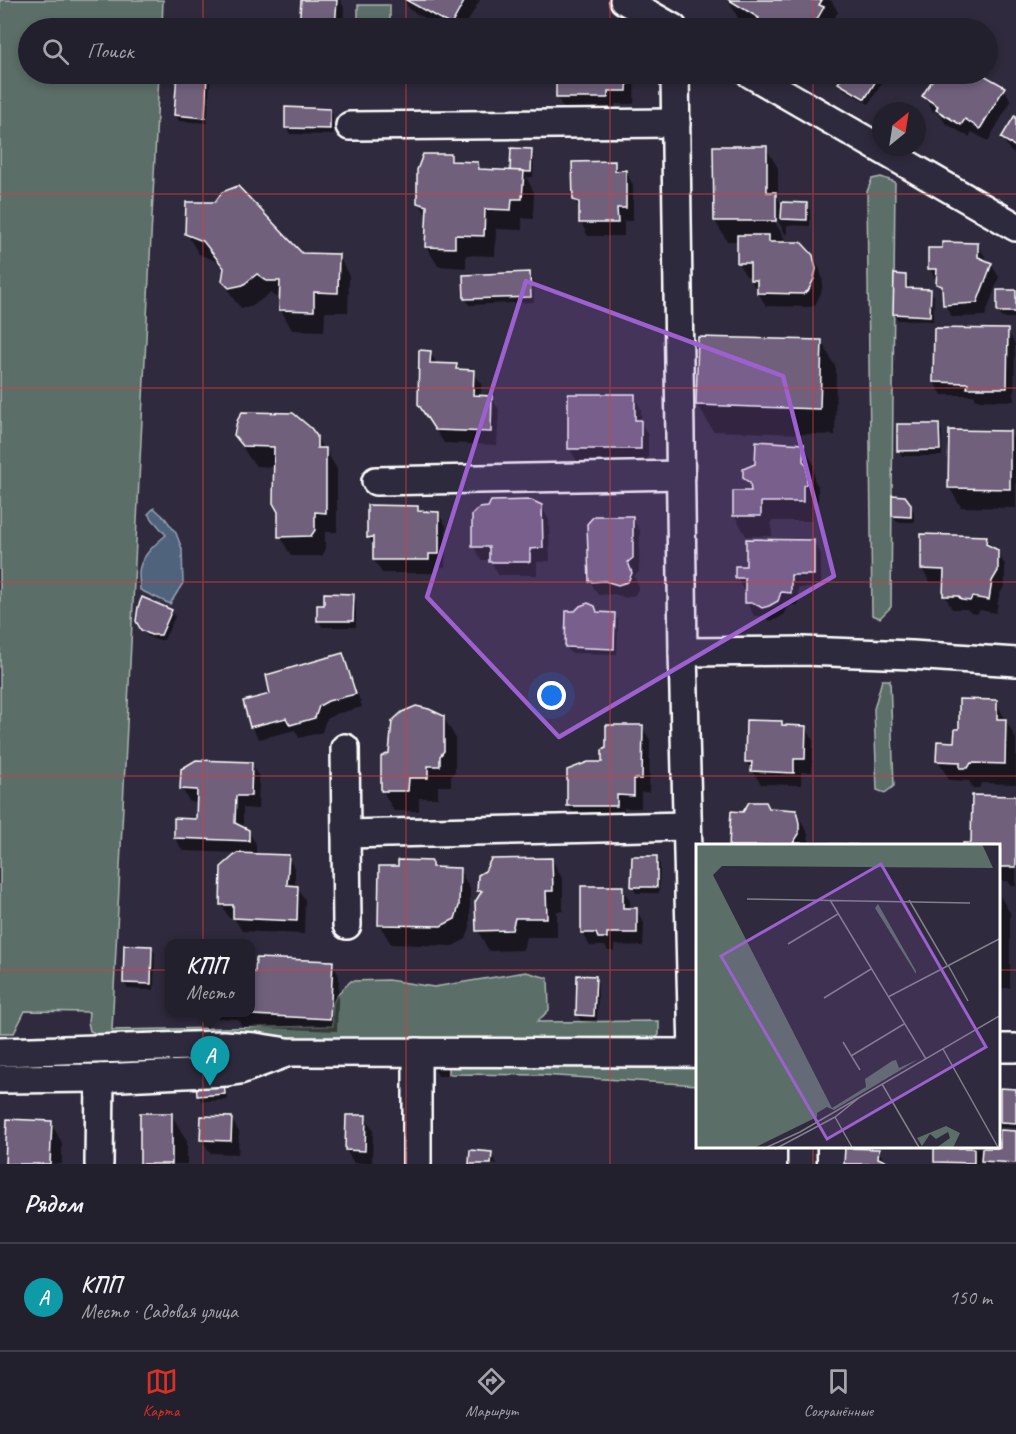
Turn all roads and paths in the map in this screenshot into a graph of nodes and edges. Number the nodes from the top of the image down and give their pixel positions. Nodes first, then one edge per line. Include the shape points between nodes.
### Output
1 (624, 0) edge
2 (656, 18) edge
3 (675, 84) edge
4 (768, 84) edge
5 (676, 123) junction
6 (350, 126) dead end
7 (1016, 227) edge
8 (681, 475) junction
9 (376, 481) dead end
10 (683, 652) junction
11 (1016, 662) edge
12 (345, 748) dead end
13 (687, 826) junction
14 (346, 834) junction
15 (347, 925) dead end
16 (0, 1052) edge
17 (287, 1052) junction
18 (696, 1053) edge
19 (417, 1063) junction
20 (100, 1078) junction
21 (0, 1079) edge
22 (99, 1164) edge
23 (417, 1164) edge

1 - 2 street
3 - 5 street
4 - 7 street
5 - 6 street
5 - 8 street
8 - 9 street
8 - 10 street
10 - 11 street via 803,651
10 - 13 street
12 - 14 street
13 - 14 street
13 - 18 street
14 - 15 street
16 - 17 street via 223,1045
17 - 19 street
17 - 20 street via 237,1070
18 - 19 street
19 - 23 street
20 - 21 street
20 - 22 street

